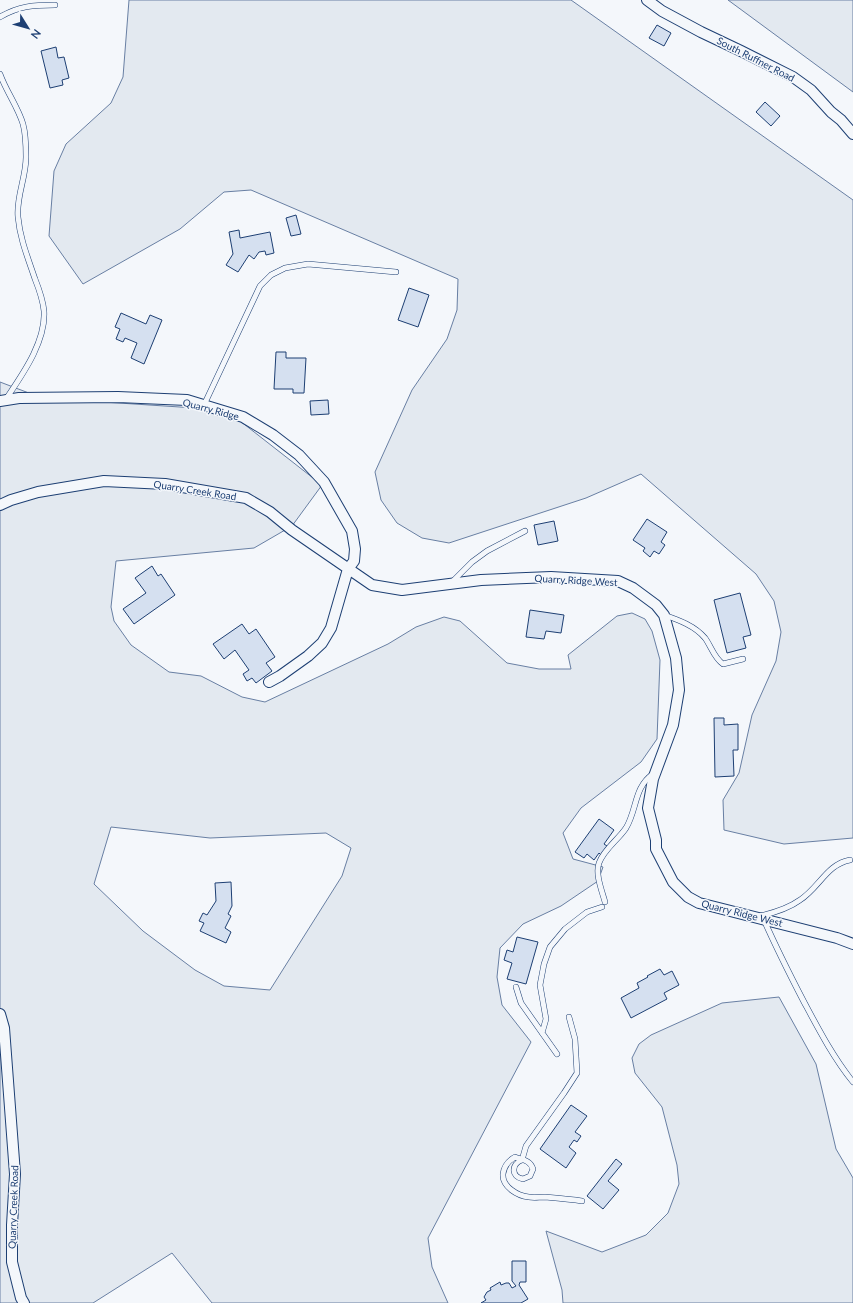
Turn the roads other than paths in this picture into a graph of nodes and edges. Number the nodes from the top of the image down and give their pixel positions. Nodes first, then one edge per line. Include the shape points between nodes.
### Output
1 (647, 0) edge
2 (55, 4) dead end
3 (0, 17) edge
4 (0, 74) edge
5 (853, 134) edge
6 (396, 272) dead end
7 (3, 400) edge
8 (204, 406) junction
9 (0, 505) edge
10 (526, 530) dead end
11 (348, 569) junction
12 (450, 584) junction
13 (664, 615) junction
14 (743, 659) dead end
15 (269, 682) dead end
16 (655, 772) junction
17 (850, 860) dead end
18 (759, 918) junction
19 (853, 944) edge
20 (516, 987) dead end
21 (0, 1014) edge
22 (570, 1017) dead end
23 (542, 1033) junction
24 (557, 1054) dead end
25 (853, 1082) edge
26 (582, 1201) dead end
27 (24, 1303) edge

1 - 5 street, South Ruffner Road via 701,32 797,79
2 - 3 lane via 25,6
4 - 7 lane via 22,124 26,158 18,216 22,239 44,312 36,350 21,377
6 - 8 lane via 308,264 285,268 271,276 260,286
7 - 8 street, Quarry Ridge via 118,397 187,400
8 - 11 street, Quarry Ridge via 243,417 272,435 299,455 324,482 352,531 354,561
9 - 11 street, Quarry Creek Road via 38,492 104,481 165,484 246,498 270,512
10 - 12 lane via 487,551
11 - 12 street, Quarry Ridge West via 372,585 402,590
11 - 15 street, Quarry Ridge via 331,628 322,643 297,664
12 - 13 street, Quarry Ridge West via 551,577 618,581 646,597
13 - 14 lane via 682,621 697,631 723,664
13 - 16 street, Quarry Ridge West via 676,658 679,690 673,725
16 - 18 street, Quarry Ridge West via 648,808 656,849 673,882 694,901
16 - 23 lane via 642,784 626,828 599,862 603,905 587,912 571,924 550,947 540,985 546,1019
17 - 18 lane via 834,866 801,900
18 - 19 street, Quarry Ridge West
18 - 25 lane via 822,1037
20 - 23 lane via 521,1003
21 - 27 street, Quarry Creek Road via 4,1028 15,1174 12,1262
22 - 26 lane via 575,1039 577,1073 526,1146 522,1160 514,1157 507,1162 503,1174 506,1185 516,1193 529,1197
23 - 24 lane

